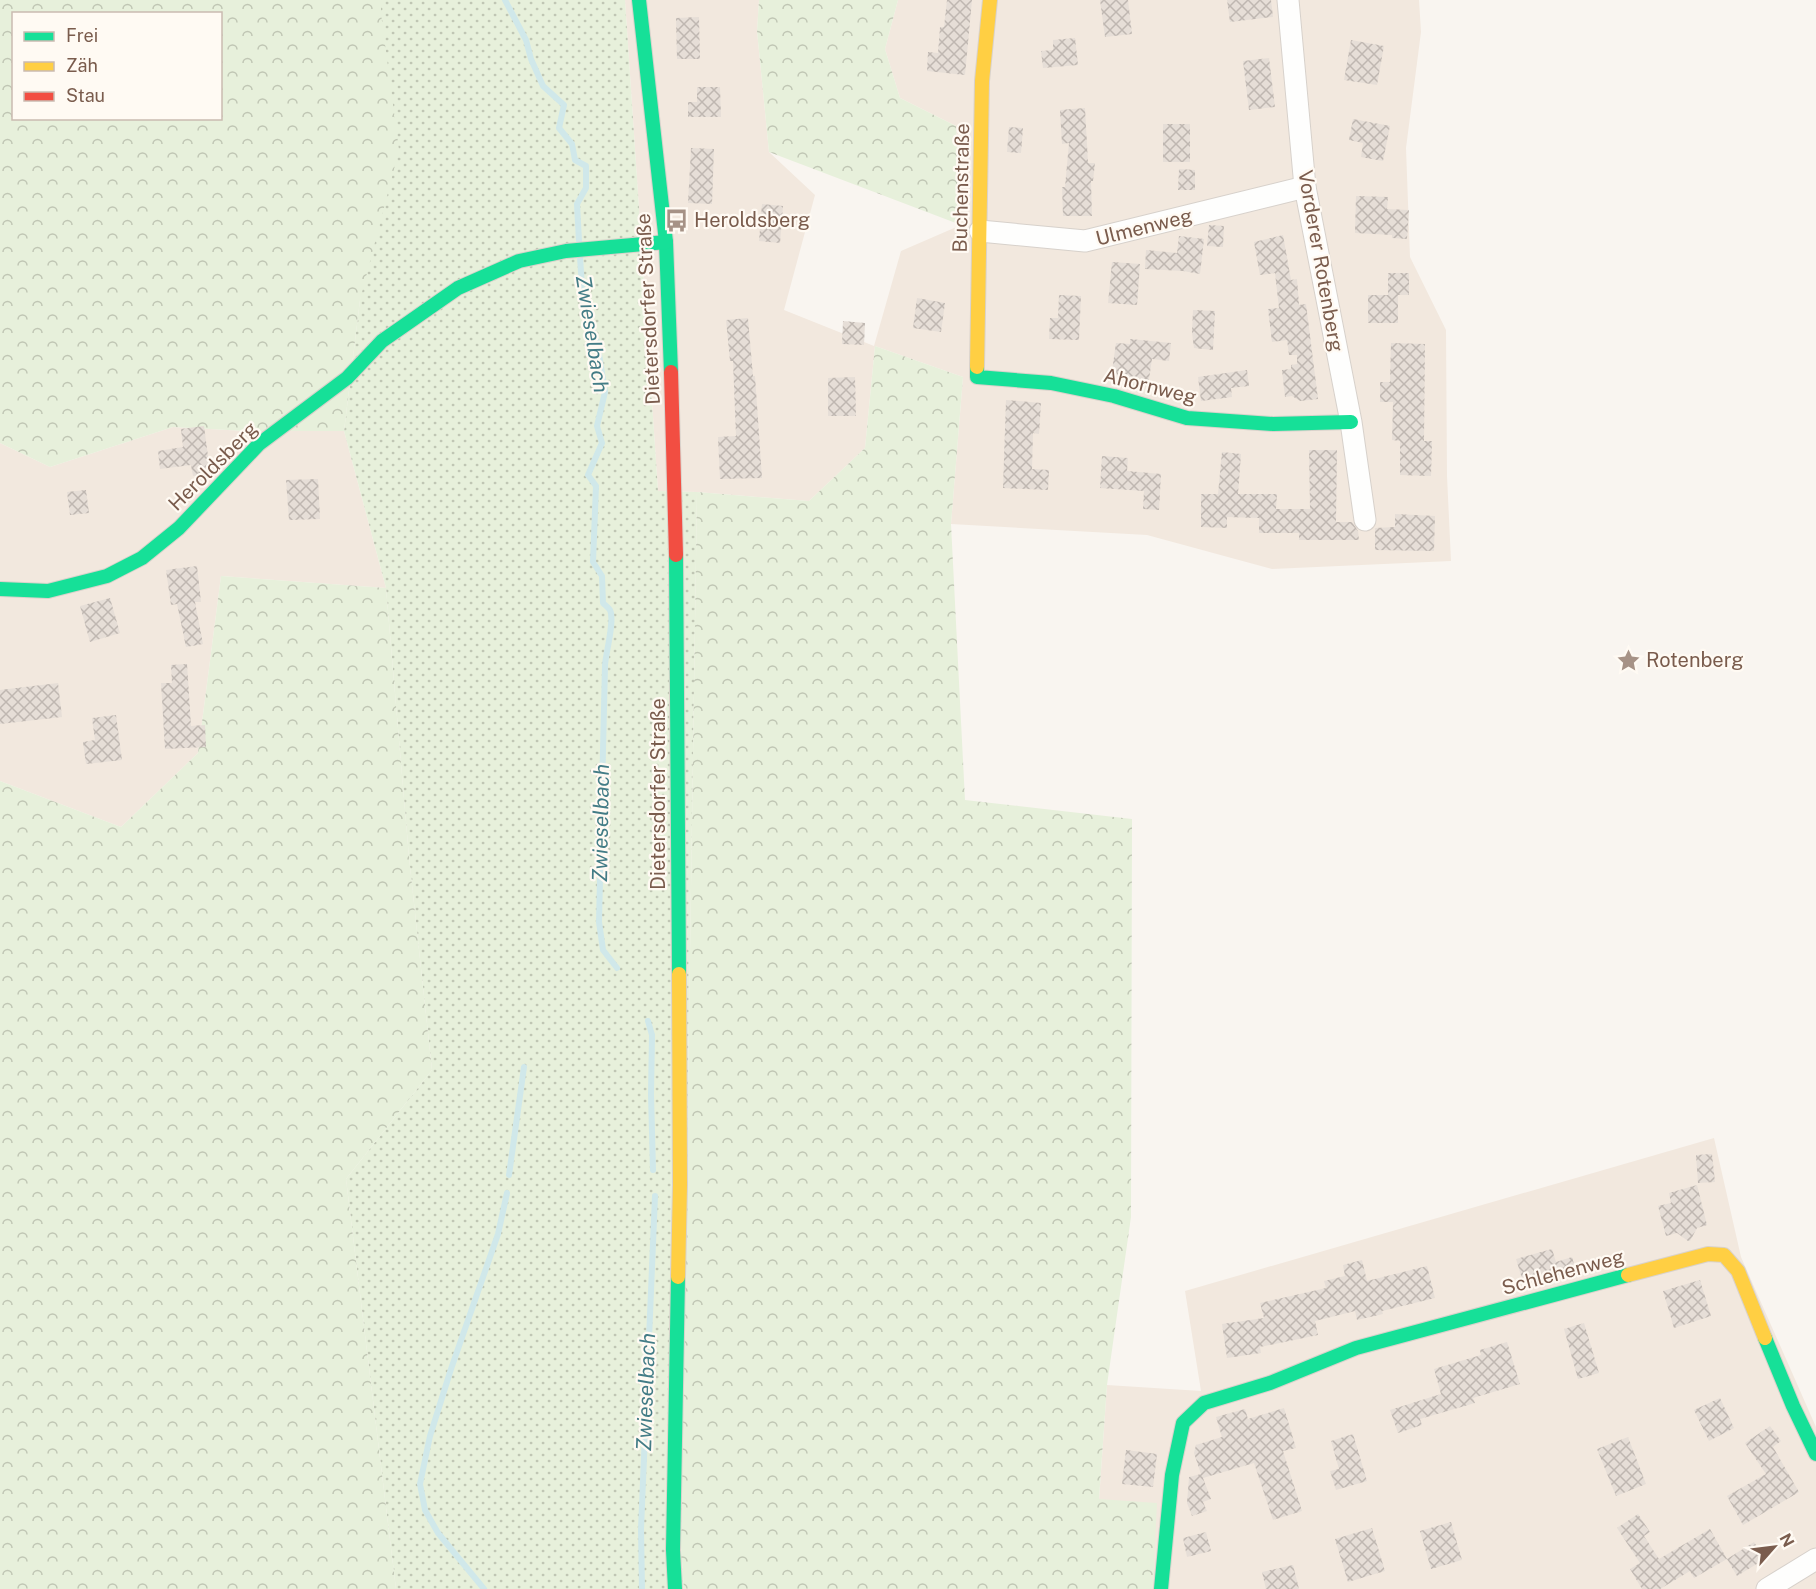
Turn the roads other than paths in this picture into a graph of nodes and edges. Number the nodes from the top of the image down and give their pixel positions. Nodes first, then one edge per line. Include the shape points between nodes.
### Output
1 (639, 0) edge
2 (990, 0) edge
3 (1288, 0) edge
4 (1305, 187) junction
5 (981, 231) junction
6 (666, 242) junction
7 (977, 377) joint
8 (1351, 422) junction
9 (1365, 520) dead end
10 (0, 589) edge
11 (1816, 1454) edge
12 (1816, 1559) edge
13 (675, 1589) edge
14 (1161, 1589) edge
15 (1767, 1589) edge

1 - 6 street, Dietersdorfer Straße
2 - 5 street, Buchenstraße via 982,81
3 - 4 street, Vorderer Rotenberg
4 - 5 street, Ulmenweg via 1086,241
4 - 8 street, Vorderer Rotenberg
5 - 7 street, Buchenstraße
6 - 10 street, Heroldsberg via 566,251 519,261 458,288 382,341 347,378 259,444 179,528 142,558 107,576 48,591
6 - 13 street, Dietersdorfer Straße via 676,514 680,1185
7 - 8 street, Ahornweg via 1051,383 1114,396 1187,418 1273,424
8 - 9 street, Vorderer Rotenberg
11 - 14 street, Schlehenweg via 1738,1271 1724,1255 1708,1254 1356,1348 1270,1383 1204,1403 1183,1423 1172,1476
12 - 15 street

